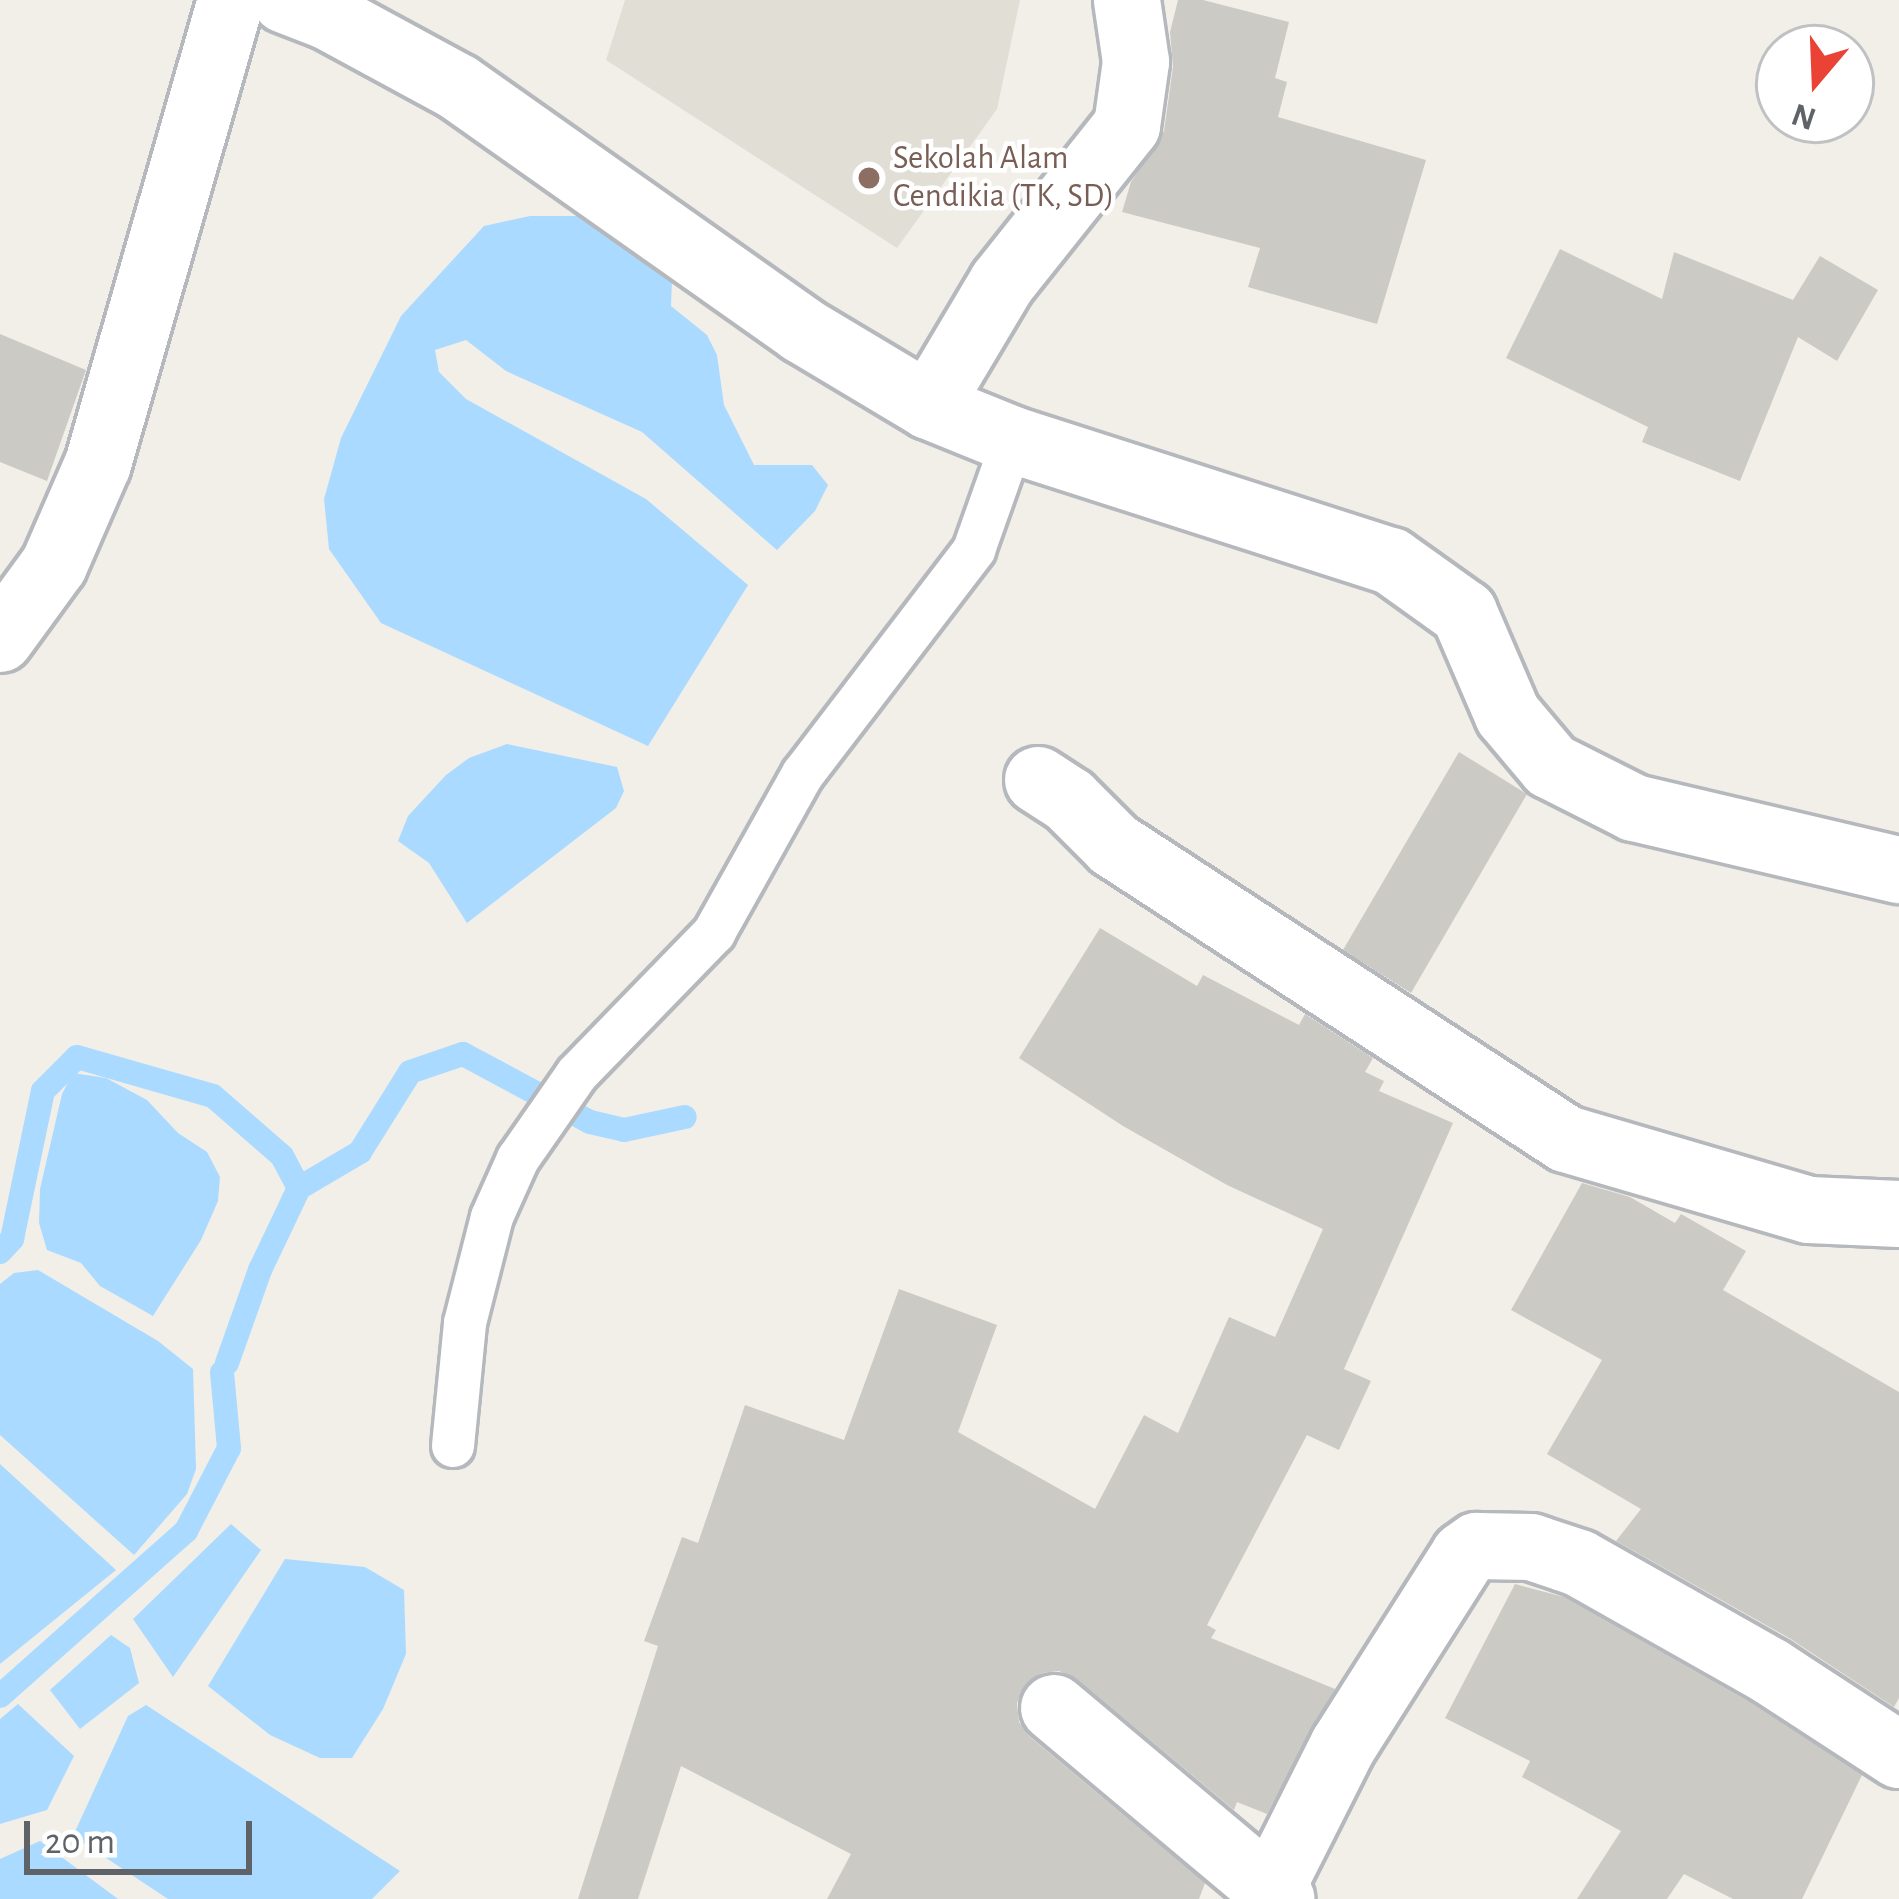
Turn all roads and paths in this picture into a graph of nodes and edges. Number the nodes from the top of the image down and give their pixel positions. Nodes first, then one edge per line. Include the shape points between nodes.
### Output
1 (231, 0) edge
2 (1126, 0) edge
3 (315, 5) edge
4 (929, 406) junction
5 (1013, 440) junction
6 (0, 639) edge
7 (1038, 780) dead end
8 (1899, 870) edge
9 (1899, 1214) edge
10 (453, 1446) dead end
11 (1054, 1708) dead end
12 (1899, 1755) edge
13 (1277, 1894) edge

1 - 6 street via 98,464 54,565
2 - 4 street via 1136,62 1127,126 1002,284
3 - 4 street via 458,87 802,330
4 - 5 street
5 - 8 street via 1391,561 1464,613 1508,715 1551,766 1634,808
5 - 10 lane via 974,550 803,774 714,933 577,1073 518,1159 465,1323
7 - 9 street via 1114,844 1566,1139 1809,1210
11 - 13 street
12 - 13 street via 1753,1660 1579,1563 1531,1547 1477,1546 1343,1746

